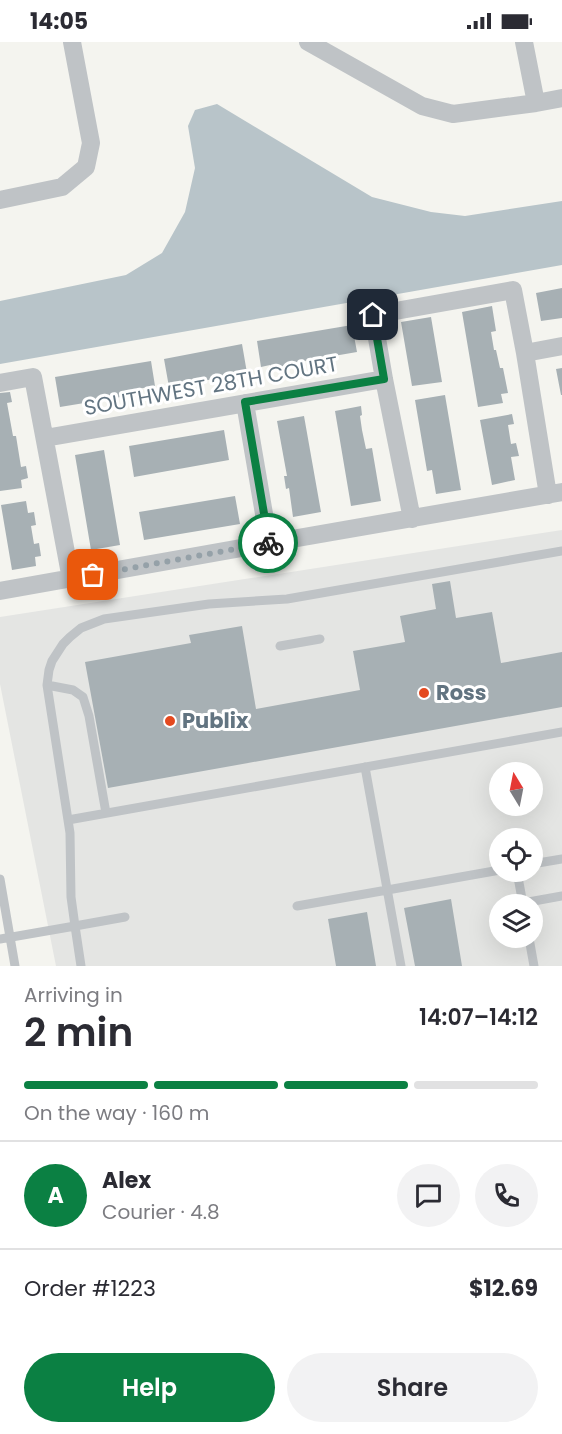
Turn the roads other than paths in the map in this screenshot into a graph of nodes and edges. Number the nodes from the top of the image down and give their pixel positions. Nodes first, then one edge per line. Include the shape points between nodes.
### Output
1 (72, 42) edge
2 (308, 42) edge
3 (524, 42) edge
4 (562, 98) edge
5 (536, 103) junction
6 (0, 200) edge
7 (562, 346) edge
8 (525, 353) junction
9 (384, 379) junction
10 (0, 383) edge
11 (245, 402) junction
12 (45, 438) junction
13 (555, 494) edge
14 (412, 519) junction
15 (269, 543) junction
16 (562, 550) edge
17 (71, 579) junction
18 (0, 591) edge
19 (320, 639) dead end
20 (280, 646) dead end
21 (47, 684) junction
22 (562, 732) edge
23 (365, 767) junction
24 (106, 813) junction
25 (68, 820) junction
26 (562, 859) edge
27 (543, 862) edge
28 (489, 872) edge
29 (0, 879) edge
30 (387, 890) junction
31 (562, 896) edge
32 (543, 900) edge
33 (297, 906) dead end
34 (125, 917) dead end
35 (75, 926) junction
36 (10, 938) junction
37 (0, 939) edge
38 (531, 948) edge
39 (15, 966) edge
40 (81, 966) edge
41 (401, 966) edge
42 (534, 966) edge

1 - 6 street via 91,143 86,167 62,188
2 - 5 street via 422,106 453,114
3 - 5 street
4 - 5 street
7 - 8 street
8 - 9 street via 513,290 373,315
8 - 13 street
9 - 11 street, SOUTHWEST 28TH COURT
9 - 14 street
10 - 12 street via 33,377
11 - 12 street, SOUTHWEST 28TH COURT
11 - 15 street
12 - 17 street
13 - 14 street
14 - 15 street
15 - 17 street
16 - 21 lane via 296,598 199,605 104,619 81,628 63,644 52,661
17 - 18 street
19 - 20 lane
21 - 24 lane via 73,690 83,697
21 - 25 lane
22 - 23 lane
23 - 24 lane
23 - 30 lane
24 - 25 lane
25 - 35 lane
26 - 27 lane
28 - 30 lane
29 - 36 lane
30 - 33 lane
30 - 41 lane
31 - 32 lane
34 - 35 lane
35 - 36 lane
35 - 40 lane
36 - 37 lane
36 - 39 lane
38 - 42 lane

